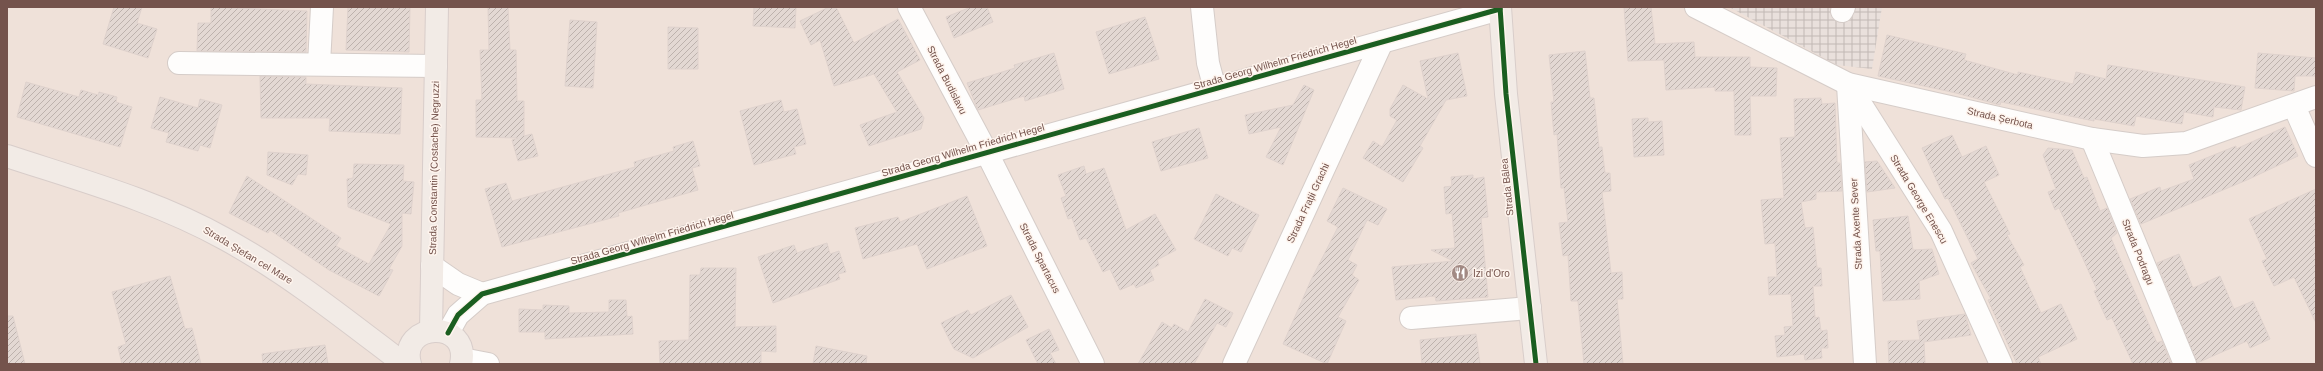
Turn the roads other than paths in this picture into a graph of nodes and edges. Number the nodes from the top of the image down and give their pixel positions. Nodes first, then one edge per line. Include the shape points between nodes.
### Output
1 (322, 7) edge
2 (437, 7) edge
3 (909, 7) edge
4 (1202, 7) edge
5 (1696, 7) edge
6 (1500, 8) edge
7 (1382, 42) junction
8 (179, 63) dead end
9 (319, 64) junction
10 (436, 66) junction
11 (1848, 84) junction
12 (1215, 89) junction
13 (2316, 97) edge
14 (2294, 106) junction
15 (2092, 139) junction
16 (986, 153) junction
17 (7, 156) edge
18 (2316, 156) edge
19 (432, 266) junction
20 (482, 294) junction
21 (1530, 308) junction
22 (1411, 318) dead end
23 (439, 331) junction
24 (461, 361) edge
25 (404, 364) edge
26 (410, 364) edge
27 (488, 364) edge
28 (1093, 364) edge
29 (1234, 364) edge
30 (1536, 364) edge
31 (1865, 364) edge
32 (2001, 364) edge
33 (2185, 364) edge

1 - 9 street
2 - 10 main road, Strada Constantin (Costache) Negruzzi
3 - 16 street, Strada Budislavu
4 - 12 street via 1208,63
5 - 11 street, Strada Șerbota
6 - 7 street, Strada Georg Wilhelm Friedrich Hegel
6 - 21 main road, Strada Bâlea via 1506,94
7 - 12 street, Strada Georg Wilhelm Friedrich Hegel
7 - 29 street, Strada Frații Grachi
8 - 9 street
9 - 10 street
10 - 19 main road, Strada Constantin (Costache) Negruzzi
11 - 15 street, Strada Șerbota
11 - 31 street, Strada Axente Sever
11 - 32 street, Strada George Enescu via 1941,231
12 - 16 street, Strada Georg Wilhelm Friedrich Hegel
13 - 14 street, Strada Șerbota
14 - 15 street, Strada Șerbota via 2186,143 2143,146
14 - 18 street
15 - 33 street, Strada Podragu
16 - 20 street, Strada Georg Wilhelm Friedrich Hegel
16 - 28 street, Strada Spartacus
17 - 25 main road, Strada Ștefan cel Mare via 141,201 225,239 300,286
19 - 20 street via 458,284
19 - 23 main road, Strada Constantin (Costache) Negruzzi
20 - 23 street, Strada Georg Wilhelm Friedrich Hegel
21 - 22 street
21 - 30 main road, Strada Bâlea
23 - 24 main road via 459,344
23 - 26 main road via 423,333 411,345 408,353
24 - 27 street

